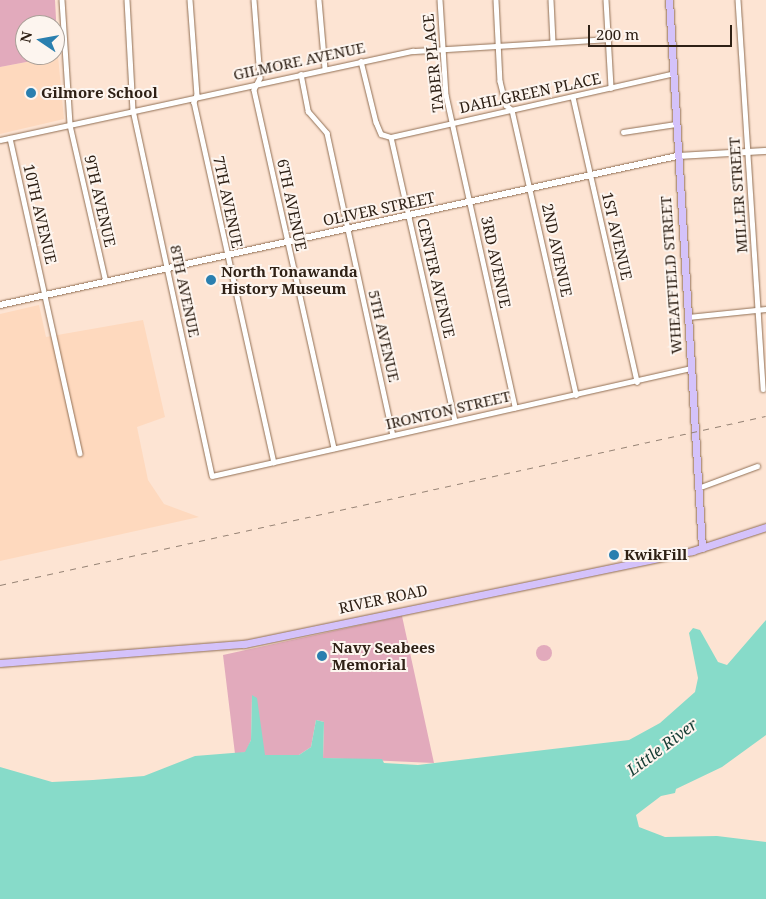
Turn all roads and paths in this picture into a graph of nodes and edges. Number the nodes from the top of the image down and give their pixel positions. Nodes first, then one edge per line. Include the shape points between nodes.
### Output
1 (62, 0) edge
2 (127, 0) edge
3 (190, 0) edge
4 (254, 0) edge
5 (319, 0) edge
6 (440, 0) edge
7 (496, 0) edge
8 (551, 0) edge
9 (606, 0) edge
10 (669, 0) edge
11 (738, 0) edge
12 (608, 39) junction
13 (553, 42) junction
14 (498, 46) junction
15 (442, 48) junction
16 (361, 61) junction
17 (324, 68) junction
18 (674, 73) junction
19 (301, 74) junction
20 (256, 84) junction
21 (611, 88) junction
22 (197, 96) junction
23 (573, 97) junction
24 (133, 110) junction
25 (512, 110) junction
26 (452, 123) junction
27 (675, 124) junction
28 (70, 125) junction
29 (623, 132) dead end
30 (10, 138) junction
31 (391, 138) junction
32 (0, 140) edge
33 (766, 151) edge
34 (747, 152) junction
35 (677, 156) junction
36 (590, 175) junction
37 (531, 188) junction
38 (470, 202) junction
39 (409, 215) junction
40 (347, 228) junction
41 (287, 242) junction
42 (227, 255) junction
43 (168, 269) junction
44 (106, 282) junction
45 (45, 296) junction
46 (0, 305) edge
47 (766, 309) edge
48 (759, 310) junction
49 (687, 317) junction
50 (690, 368) junction
51 (636, 382) junction
52 (763, 389) dead end
53 (576, 395) junction
54 (515, 407) junction
55 (456, 421) junction
56 (393, 435) junction
57 (334, 448) junction
58 (80, 452) dead end
59 (274, 462) junction
60 (757, 466) dead end
61 (212, 476) joint
62 (698, 488) junction
63 (766, 527) edge
64 (702, 548) junction
65 (0, 663) edge

1 - 28 street, 9TH AVENUE
2 - 24 street, 8TH AVENUE
3 - 22 street, 7TH AVENUE
4 - 20 street, 6TH AVENUE via 260,78
5 - 17 street
6 - 15 street, TABER PLACE
7 - 14 street, 2ND AVENUE
8 - 13 street
9 - 12 street
10 - 18 main road, WHEATFIELD STREET
11 - 34 street, MILLER STREET
12 - 13 street, GILMORE AVENUE
12 - 21 street
13 - 14 street, GILMORE AVENUE
14 - 15 street, GILMORE AVENUE
14 - 25 street, 2ND AVENUE via 500,81 506,105
15 - 16 street, GILMORE AVENUE
15 - 26 street, TABER PLACE
16 - 17 street, GILMORE AVENUE
16 - 31 street, CENTER AVENUE via 376,122 381,134
17 - 19 street, GILMORE AVENUE
18 - 21 street, DAHLGREEN PLACE
18 - 27 main road, WHEATFIELD STREET
19 - 20 street, GILMORE AVENUE
19 - 40 street, 5TH AVENUE via 308,111 327,133
20 - 22 street, GILMORE AVENUE
20 - 41 street, 6TH AVENUE via 254,90
21 - 23 street, DAHLGREEN PLACE
22 - 24 street, GILMORE AVENUE
22 - 42 street, 7TH AVENUE via 194,102
23 - 25 street, DAHLGREEN PLACE
23 - 36 street, 1ST AVENUE
24 - 28 street, GILMORE AVENUE
24 - 43 street, 8TH AVENUE
25 - 26 street, DAHLGREEN PLACE
25 - 37 street, 2ND AVENUE
26 - 31 street, DAHLGREEN PLACE
26 - 38 street, 3RD AVENUE
27 - 29 street
27 - 35 main road, WHEATFIELD STREET
28 - 30 street, GILMORE AVENUE
28 - 44 street, 9TH AVENUE
30 - 32 street, GILMORE AVENUE
30 - 45 street, 10TH AVENUE
31 - 39 street, CENTER AVENUE
33 - 34 main road, OLIVER STREET
34 - 35 main road, OLIVER STREET
34 - 48 street, MILLER STREET
35 - 36 main road, OLIVER STREET
35 - 49 main road, WHEATFIELD STREET
36 - 37 main road, OLIVER STREET
36 - 51 street, 1ST AVENUE
37 - 38 main road, OLIVER STREET
37 - 53 street, 2ND AVENUE
38 - 39 main road, OLIVER STREET
38 - 54 street, 3RD AVENUE
39 - 40 main road, OLIVER STREET
39 - 55 street, CENTER AVENUE
40 - 41 main road, OLIVER STREET
40 - 56 street, 5TH AVENUE
41 - 42 main road, OLIVER STREET
41 - 57 street, 6TH AVENUE
42 - 43 main road, OLIVER STREET
42 - 59 street, 7TH AVENUE
43 - 44 main road, OLIVER STREET
43 - 61 street, 8TH AVENUE
44 - 45 main road, OLIVER STREET
45 - 46 main road, OLIVER STREET
45 - 58 street, 10TH AVENUE
47 - 48 street
48 - 49 street
48 - 52 street, MILLER STREET
49 - 50 main road, WHEATFIELD STREET
50 - 51 street, IRONTON STREET
50 - 62 main road, WHEATFIELD STREET
51 - 53 street, IRONTON STREET
53 - 54 street, IRONTON STREET
54 - 55 street, IRONTON STREET
55 - 56 street, IRONTON STREET
56 - 57 street, IRONTON STREET
57 - 59 street, IRONTON STREET
59 - 61 street, IRONTON STREET
60 - 62 street
62 - 64 main road, WHEATFIELD STREET
63 - 64 main road, RIVER ROAD
64 - 65 main road, RIVER ROAD via 244,644

